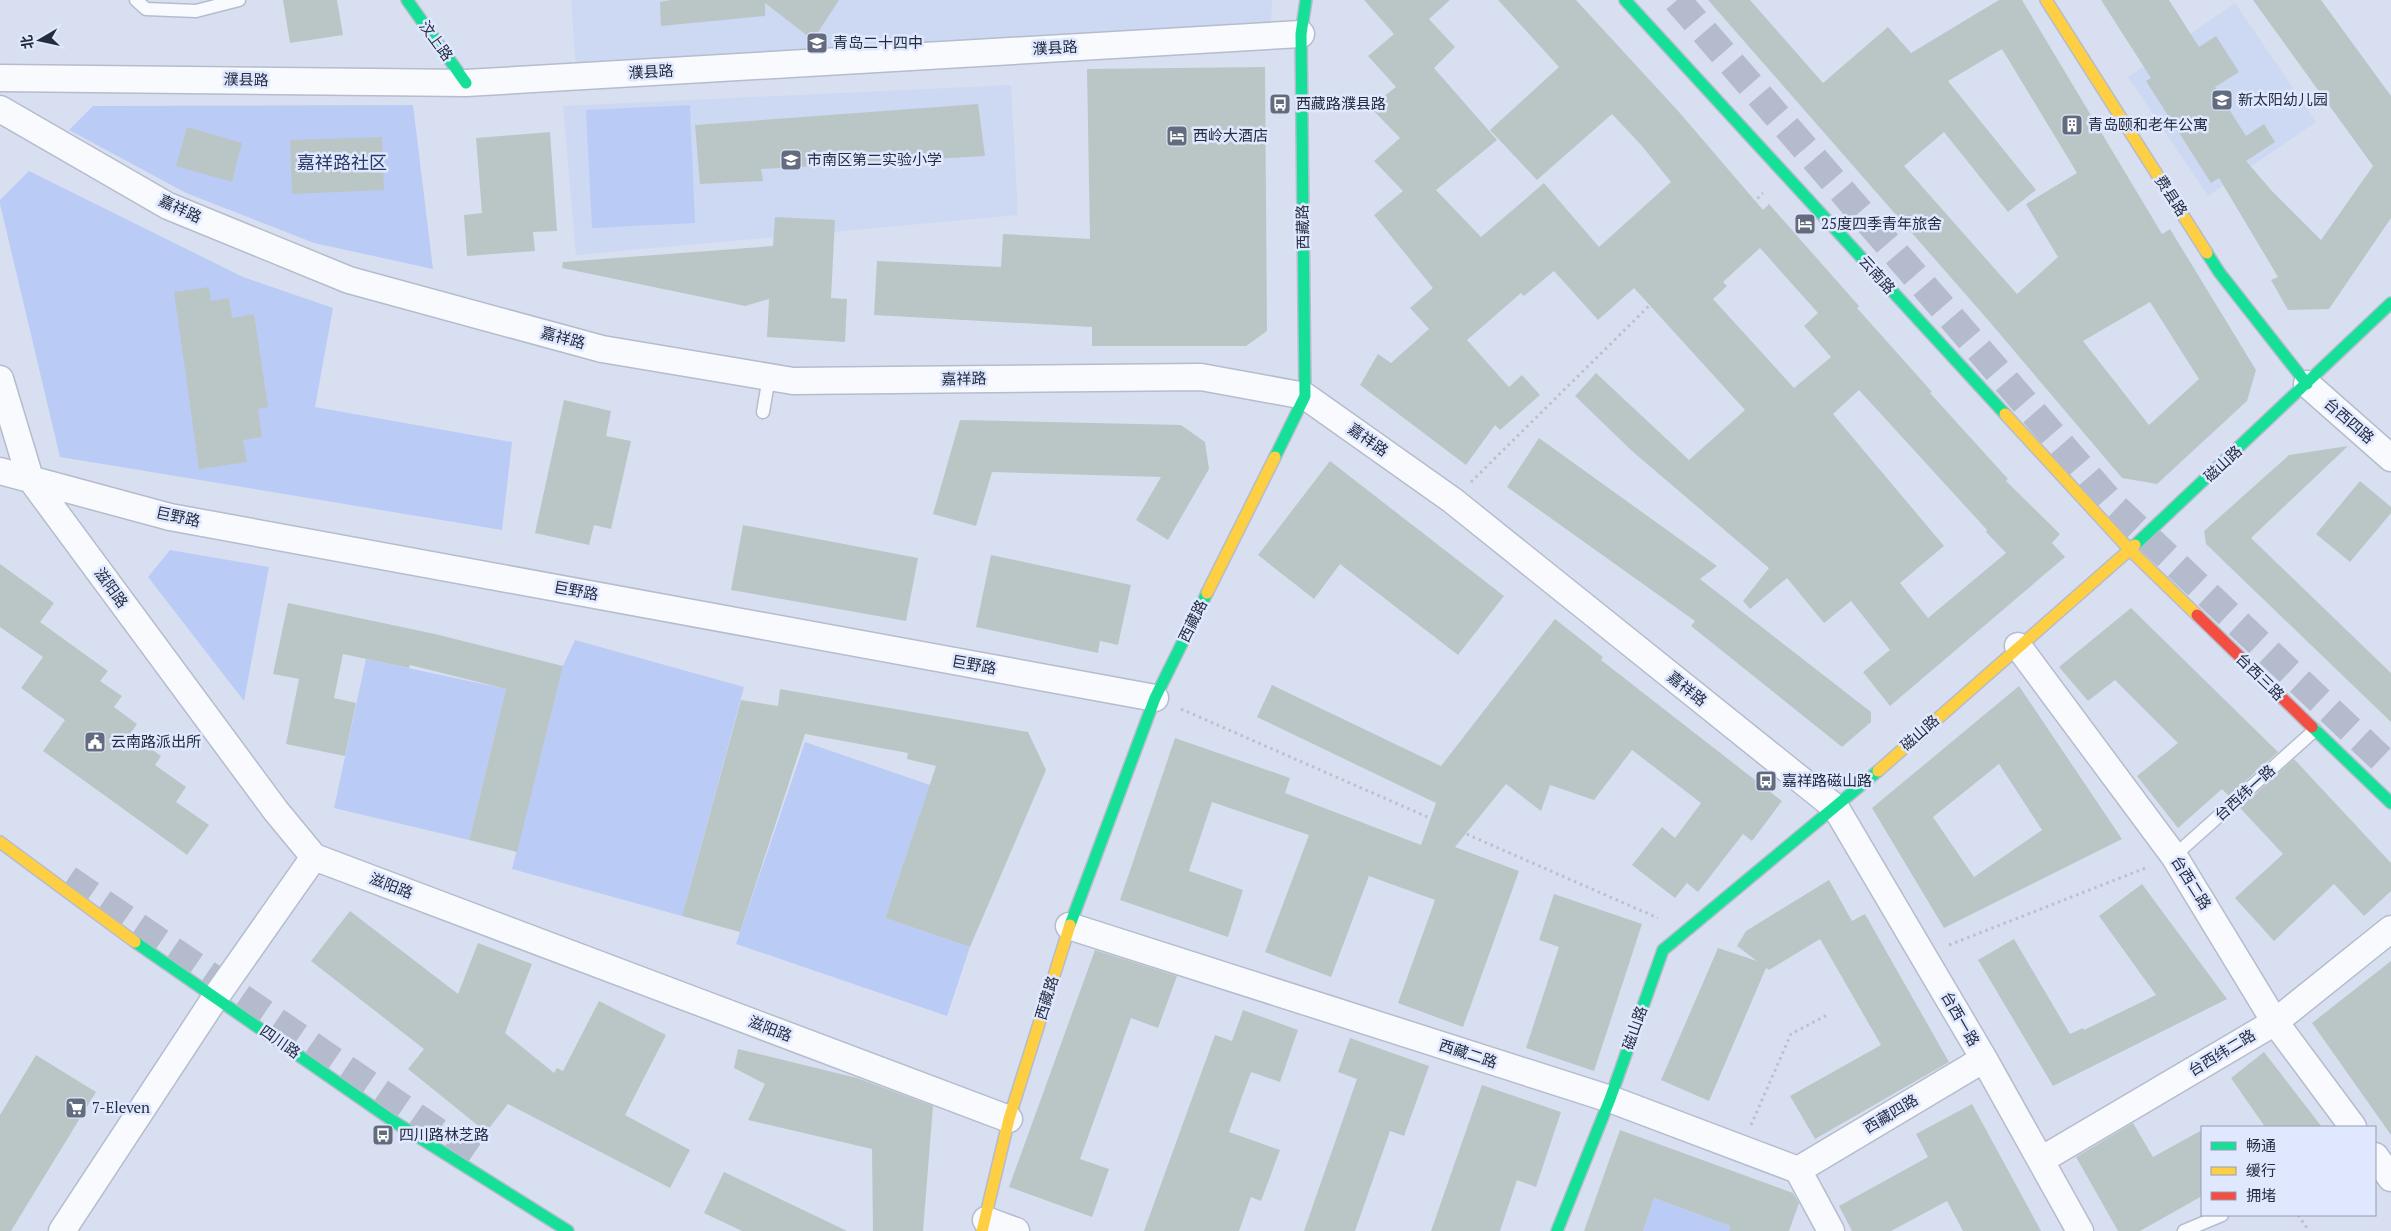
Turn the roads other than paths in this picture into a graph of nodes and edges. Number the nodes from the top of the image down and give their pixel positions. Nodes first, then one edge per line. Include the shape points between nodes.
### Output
1 (136, 0) edge
2 (239, 0) edge
3 (406, 0) edge
4 (1306, 0) edge
5 (1625, 0) edge
6 (2046, 0) edge
7 (1301, 34) junction
8 (0, 78) edge
9 (466, 82) junction
10 (0, 109) edge
11 (2391, 303) edge
12 (769, 377) junction
13 (0, 379) edge
14 (2307, 384) junction
15 (1305, 396) junction
16 (763, 412) dead end
17 (2391, 458) edge
18 (0, 471) edge
19 (30, 478) junction
20 (2130, 550) junction
21 (2018, 646) junction
22 (1155, 698) junction
23 (2315, 730) junction
24 (2391, 803) edge
25 (1836, 808) junction
26 (0, 842) edge
27 (2174, 856) junction
28 (314, 858) junction
29 (1069, 926) junction
30 (2391, 929) edge
31 (215, 998) junction
32 (2275, 1022) junction
33 (1984, 1059) junction
34 (1610, 1099) junction
35 (1009, 1119) junction
36 (2352, 1126) edge
37 (2376, 1150) edge
38 (2042, 1160) junction
39 (1798, 1170) junction
40 (2391, 1178) edge
41 (2220, 1216) edge
42 (984, 1225) edge
43 (62, 1231) edge
44 (568, 1231) edge
45 (1016, 1231) edge
46 (1557, 1231) edge
47 (1831, 1231) edge
48 (2080, 1231) edge
49 (2184, 1231) edge

1 - 2 lane via 146,9 196,11
3 - 9 street, 汶上路
4 - 7 street, 西藏路
5 - 20 street, 云南路
6 - 14 street, 费县路 via 2220,272
7 - 9 street, 濮县路
7 - 15 street, 西藏路
8 - 9 street, 濮县路
10 - 12 street, 嘉祥路 via 168,206 349,280 602,349
11 - 14 street, 磁山路
12 - 15 street, 嘉祥路 via 793,381 1201,377
12 - 16 lane
13 - 19 street, 滋阳路
14 - 17 street, 台西四路
14 - 20 street, 磁山路
15 - 22 street, 西藏路
15 - 25 street, 嘉祥路 via 1452,500
18 - 19 street, 巨野路
19 - 22 street, 巨野路 via 170,516
19 - 28 street, 滋阳路
20 - 21 street, 磁山路
20 - 23 street, 台西三路
21 - 25 street, 磁山路
21 - 27 street, 台西二路
22 - 29 street, 西藏路
23 - 24 street, 台西三路
23 - 27 lane, 台西纬一路
25 - 33 street, 台西一路
25 - 34 street, 磁山路 via 1662,950
26 - 31 street, 四川路 via 92,912
27 - 32 street, 台西二路
28 - 31 street
28 - 35 street, 滋阳路
29 - 34 street, 西藏二路
29 - 35 street, 西藏路
30 - 32 street, 台西纬二路
31 - 43 street
31 - 44 street, 四川路 via 393,1121
32 - 36 street, 台西二路
32 - 38 street, 台西纬二路
33 - 38 street, 台西一路
33 - 39 street, 西藏四路
34 - 39 street, 西藏二路
34 - 46 street, 磁山路
35 - 42 street, 西藏路
37 - 40 street
38 - 48 street, 台西一路
39 - 47 street
41 - 49 lane
42 - 45 street

